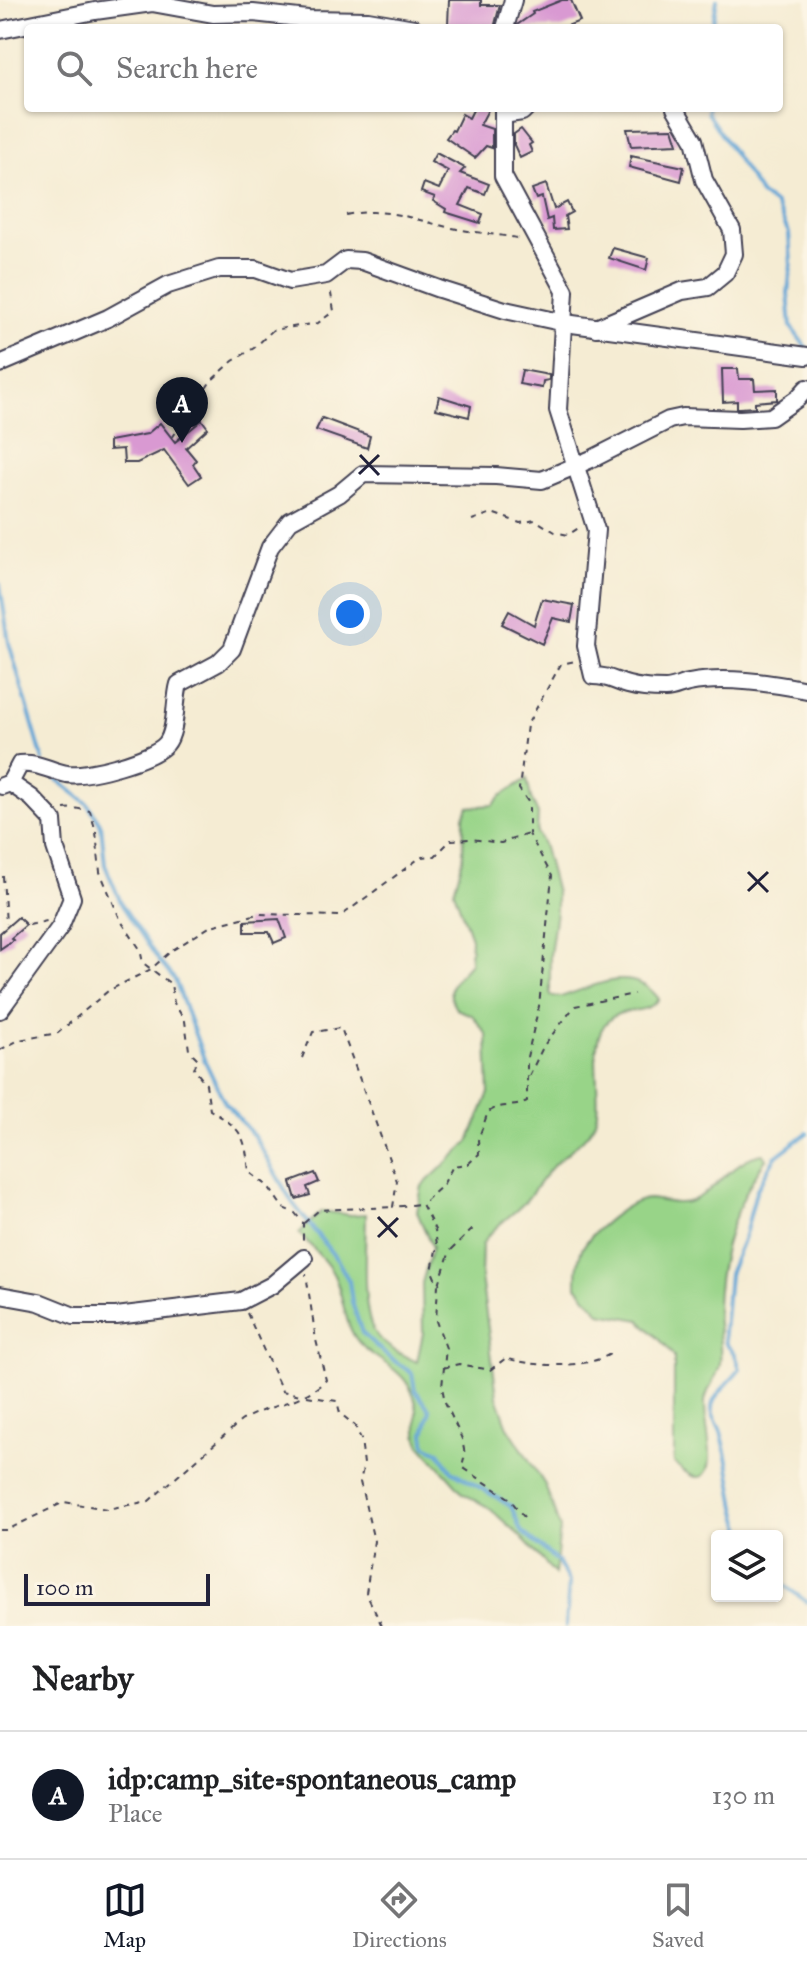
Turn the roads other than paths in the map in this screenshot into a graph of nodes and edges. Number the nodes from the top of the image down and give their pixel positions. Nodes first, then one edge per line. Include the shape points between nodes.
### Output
1 (513, 0) edge
2 (30, 24) edge
3 (391, 24) edge
4 (506, 24) edge
5 (24, 25) edge
6 (0, 30) edge
7 (503, 112) edge
8 (677, 112) edge
9 (565, 323) junction
10 (595, 328) junction
11 (803, 357) edge
12 (0, 364) edge
13 (807, 388) edge
14 (576, 465) junction
15 (807, 690) edge
16 (5, 785) edge
17 (0, 1010) edge
18 (304, 1258) road end
19 (0, 1295) edge

1 - 4 street
2 - 3 street via 152,3 213,14
5 - 6 street
7 - 9 street via 503,176 565,291
8 - 10 street via 694,140 704,180 732,230 734,254 725,273 708,287 682,291
9 - 10 street
9 - 12 street via 505,310 362,261 346,260 326,275 290,281 256,269 219,269 168,285 108,318
9 - 14 street via 558,410
10 - 11 street
13 - 14 street via 771,417 669,420
14 - 15 street via 596,530 586,646 593,676 643,688 733,682
14 - 16 street via 542,480 363,474 290,521 270,547 232,649 179,684 173,729 165,745 101,771 69,774 20,764
16 - 17 street via 32,798 53,820 55,847 72,898 60,927
18 - 19 street via 272,1285 241,1301 74,1316

